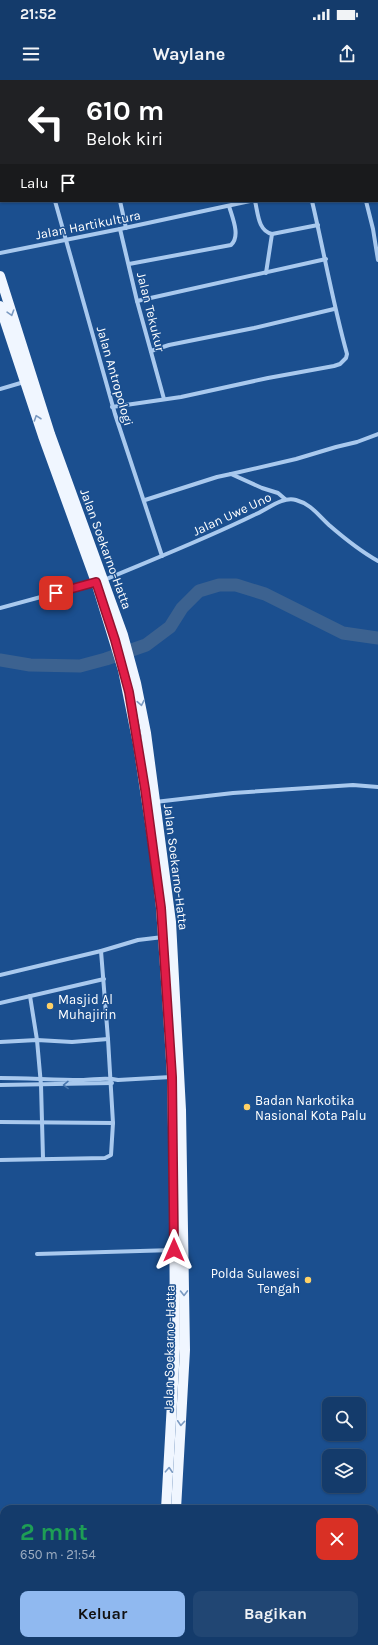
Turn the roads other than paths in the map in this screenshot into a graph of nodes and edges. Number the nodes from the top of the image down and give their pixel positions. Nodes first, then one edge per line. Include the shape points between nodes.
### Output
1 (55, 202) edge
2 (120, 202) edge
3 (246, 202) edge
4 (255, 202) edge
5 (312, 202) edge
6 (366, 202) edge
7 (229, 206) junction
8 (318, 225) junction
9 (126, 228) junction
10 (120, 229) junction
11 (376, 229) edge
12 (272, 234) junction
13 (65, 240) junction
14 (0, 253) edge
15 (326, 259) junction
16 (378, 260) edge
17 (129, 264) junction
18 (266, 273) junction
19 (0, 276) edge
20 (137, 301) junction
21 (0, 306) edge
22 (334, 309) junction
23 (15, 338) junction
24 (151, 352) junction
25 (24, 382) junction
26 (0, 389) edge
27 (164, 398) junction
28 (112, 406) junction
29 (378, 434) edge
30 (232, 474) junction
31 (286, 499) junction
32 (145, 500) junction
33 (162, 556) junction
34 (378, 561) edge
35 (100, 581) junction
36 (0, 608) edge
37 (378, 787) edge
38 (151, 803) junction
39 (163, 936) junction
40 (101, 951) junction
41 (0, 975) edge
42 (104, 979) junction
43 (30, 996) junction
44 (0, 1002) edge
45 (174, 1032) junction
46 (108, 1039) junction
47 (37, 1040) junction
48 (0, 1042) edge
49 (172, 1077) junction
50 (0, 1078) edge
51 (39, 1078) junction
52 (110, 1078) junction
53 (118, 1080) junction
54 (110, 1084) junction
55 (0, 1085) edge
56 (41, 1085) junction
57 (0, 1122) edge
58 (42, 1122) junction
59 (112, 1123) junction
60 (43, 1158) junction
61 (0, 1160) edge
62 (179, 1222) junction
63 (174, 1250) junction
64 (37, 1254) dead end
65 (172, 1490) junction
66 (167, 1505) edge
67 (175, 1505) edge

1 - 13 street, Jalan Antropologi
2 - 9 street
3 - 7 street, Jalan Hartikultura
4 - 12 street via 264,230
5 - 8 street
6 - 11 street
7 - 9 street, Jalan Hartikultura
7 - 17 street via 236,235 231,245
8 - 12 street
8 - 15 street
9 - 10 street, Jalan Hartikultura
10 - 13 street, Jalan Hartikultura
10 - 17 street, Jalan Tekukur
11 - 16 street
12 - 18 street
13 - 14 street, Jalan Hartikultura
13 - 28 street, Jalan Antropologi
15 - 18 street
15 - 22 street
17 - 20 street, Jalan Tekukur
18 - 20 street
19 -> 23 main road, Jalan Soekarno-Hatta
20 - 24 street, Jalan Tekukur
21 - 23 main road, Jalan Soekarno-Hatta
22 - 24 street
22 - 27 street via 347,354 340,364 181,397
23 - 25 main road, Jalan Soekarno-Hatta
23 - 35 main road, Jalan Soekarno-Hatta
24 - 27 street, Jalan Tekukur
25 - 26 street
35 -> 25 main road, Jalan Soekarno-Hatta
27 - 28 street
28 - 32 street, Jalan Antropologi
29 - 30 street via 296,459
30 - 31 street via 278,493
30 - 32 street
31 - 33 street, Jalan Uwe Uno via 217,533
31 - 34 street, Jalan Uwe Uno via 313,508 348,541
32 - 33 street, Jalan Antropologi
33 - 35 street, Jalan Uwe Uno
35 - 36 street, Jalan Uwe Uno
35 - 38 main road, Jalan Soekarno-Hatta via 140,702 146,733
37 - 38 street via 353,785 233,793
38 - 39 main road, Jalan Soekarno-Hatta
38 - 45 main road, Jalan Soekarno-Hatta via 171,922
39 - 40 street
39 - 45 main road, Jalan Soekarno-Hatta
40 - 41 street
40 - 42 street
42 - 43 street
42 - 46 street
43 - 44 street
43 - 47 street
45 - 49 main road, Jalan Soekarno-Hatta
45 - 62 main road, Jalan Soekarno-Hatta via 182,1110
46 - 47 street via 72,1042
46 - 52 street
47 - 48 street
47 - 51 street
49 - 53 street
49 - 62 main road, Jalan Soekarno-Hatta
50 - 51 street
51 - 52 street
51 - 56 street
52 - 53 street
52 - 54 street
53 - 54 street
54 -> 56 street
54 - 59 street
55 - 56 street
56 - 58 street
57 - 58 street
58 - 59 street
58 - 60 street
59 - 60 street via 109,1157
60 - 61 street
62 - 63 main road, Jalan Soekarno-Hatta
62 -> 65 main road, Jalan Soekarno-Hatta via 185,1350
63 - 64 street
65 -> 63 main road, Jalan Soekarno-Hatta
65 - 66 main road, Jalan Soekarno-Hatta
65 - 67 main road, Jalan Soekarno-Hatta

